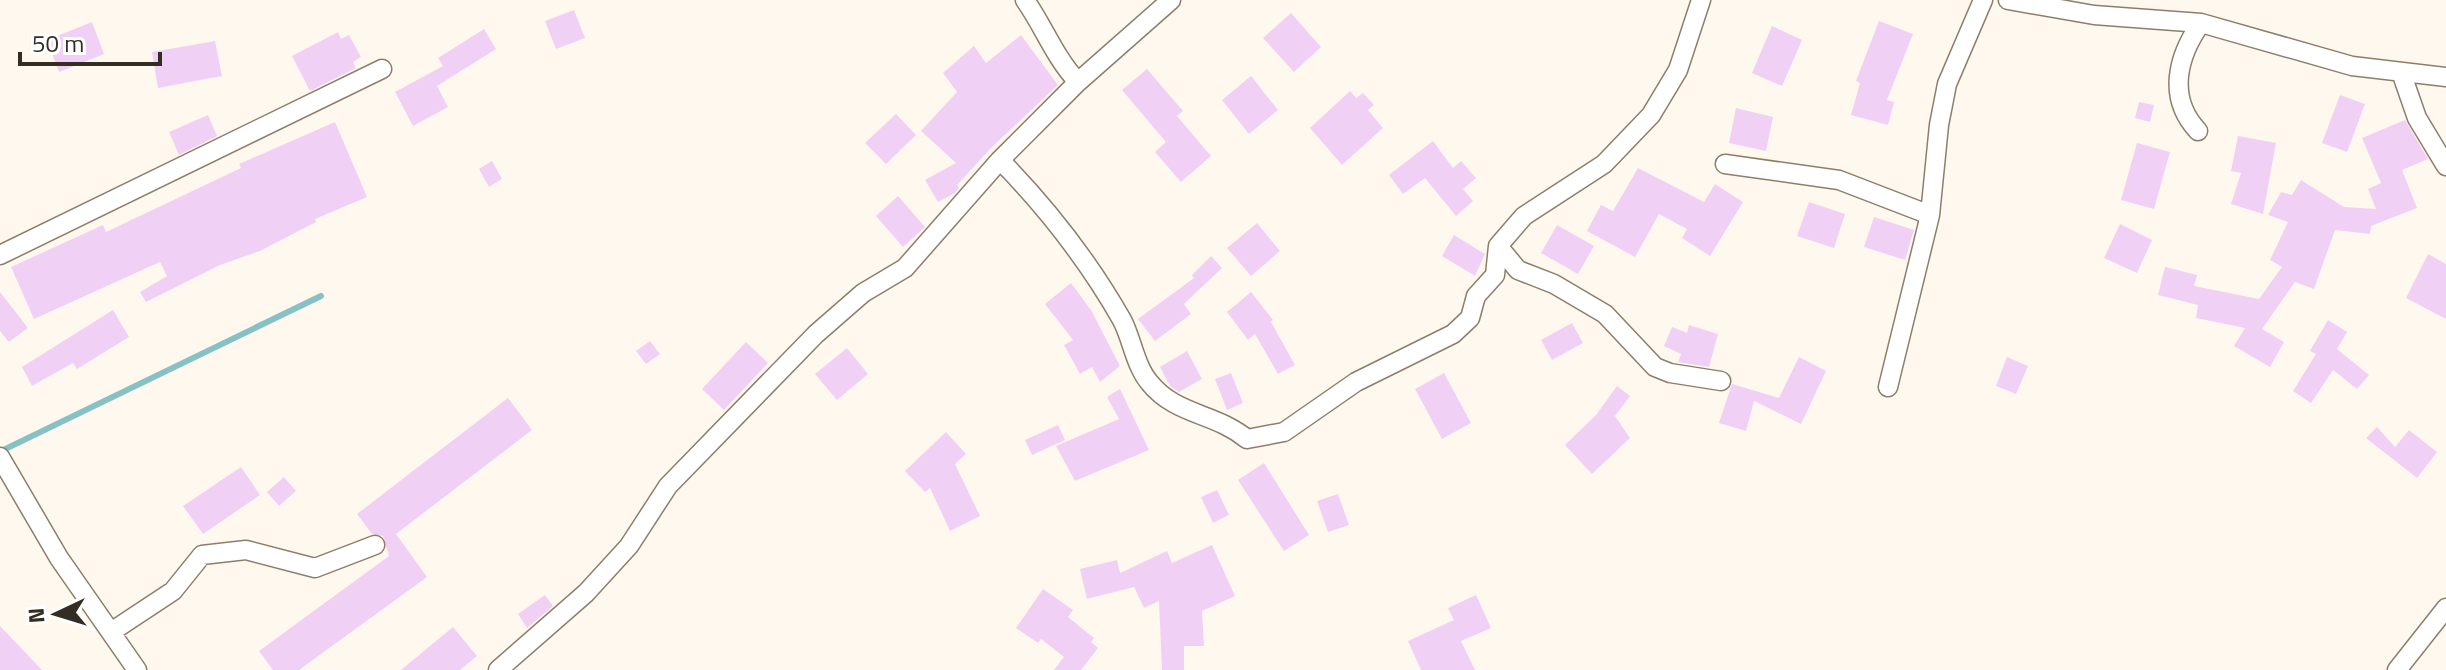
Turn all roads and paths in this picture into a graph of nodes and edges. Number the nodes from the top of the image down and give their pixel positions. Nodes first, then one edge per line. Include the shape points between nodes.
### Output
1 (1025, 0) edge
2 (1171, 0) edge
3 (1701, 0) edge
4 (1983, 0) edge
5 (2008, 0) edge
6 (2201, 23) junction
7 (382, 69) dead end
8 (2401, 72) junction
9 (2446, 77) edge
10 (1078, 82) junction
11 (2198, 131) dead end
12 (1000, 160) junction
13 (1725, 164) dead end
14 (2446, 166) edge
15 (1930, 215) junction
16 (1498, 246) junction
17 (0, 255) edge
18 (1721, 381) dead end
19 (1888, 387) dead end
20 (0, 457) edge
21 (375, 545) dead end
22 (2446, 608) edge
23 (111, 632) junction
24 (137, 670) edge
25 (498, 670) edge
26 (2397, 670) edge

1 - 10 street via 1060,63
2 - 10 street
3 - 16 street via 1678,70 1651,115 1604,164 1524,216
4 - 15 street via 1947,84
5 - 6 street via 2094,15
6 - 8 street via 2352,66
6 - 11 street via 2185,46 2177,86 2184,116
7 - 17 street
8 - 9 street
8 - 14 street via 2417,118
10 - 12 street
12 - 16 street via 1047,208 1122,321 1147,381 1174,406 1227,423 1247,439 1284,432 1356,382 1453,334 1470,318 1476,296 1495,275
12 - 25 street via 905,268 863,293 736,414 668,486 629,546 586,593
13 - 15 street via 1839,180
15 - 19 street
16 - 18 street via 1518,270 1605,314 1655,367
20 - 23 street via 59,558
21 - 23 street via 315,568 246,550 202,555 173,591
22 - 26 street
23 - 24 street

